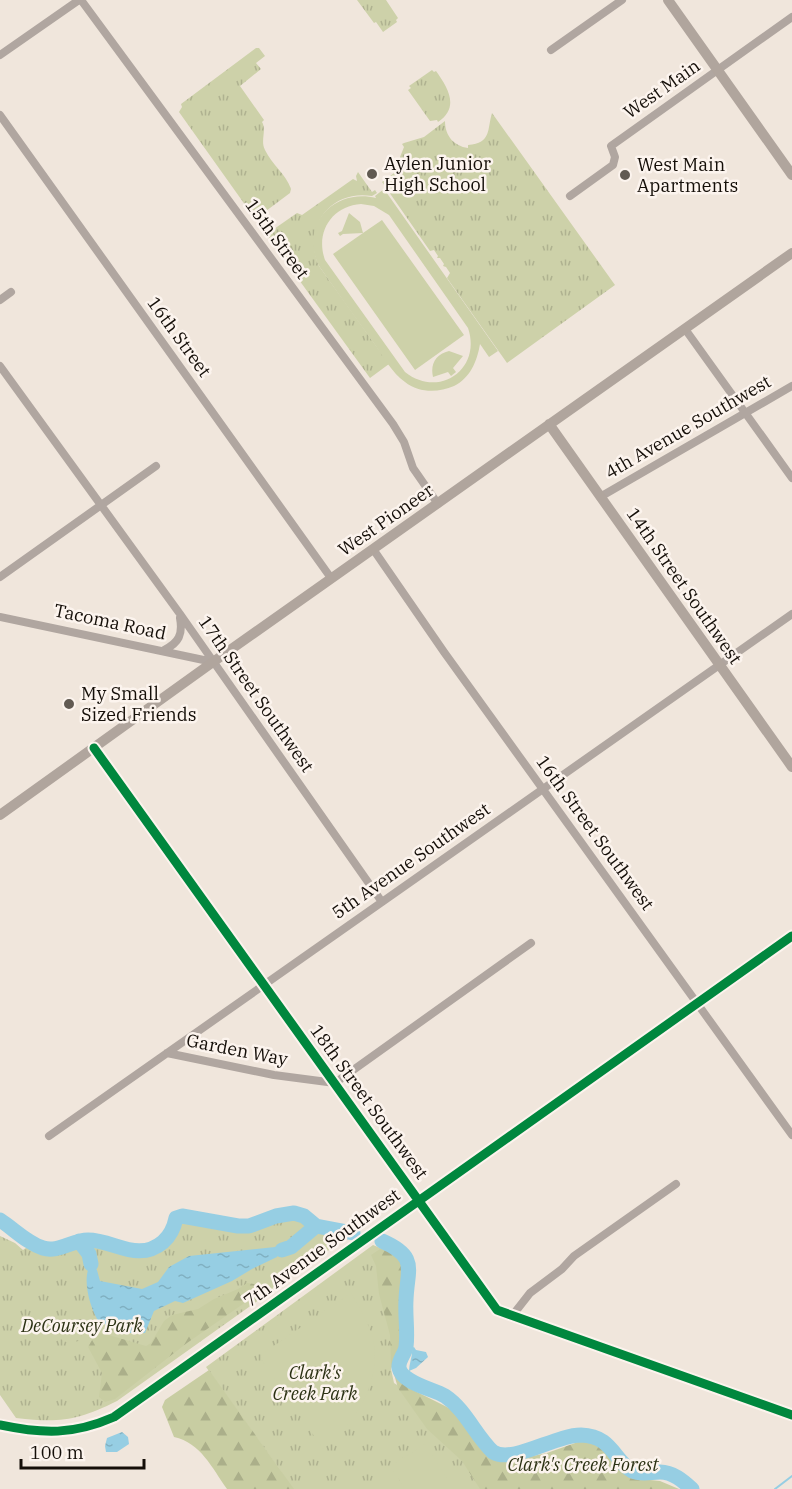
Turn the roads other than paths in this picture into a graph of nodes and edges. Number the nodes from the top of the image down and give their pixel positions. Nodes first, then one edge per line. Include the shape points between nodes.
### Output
1 (80, 0) edge
2 (622, 0) edge
3 (668, 0) edge
4 (792, 17) edge
5 (551, 50) dead end
6 (0, 55) edge
7 (718, 70) junction
8 (0, 115) edge
9 (792, 176) edge
10 (570, 196) dead end
11 (792, 253) edge
12 (11, 292) dead end
13 (0, 300) edge
14 (685, 329) junction
15 (0, 366) edge
16 (792, 386) edge
17 (745, 413) junction
18 (549, 424) junction
19 (156, 466) dead end
20 (792, 478) edge
21 (600, 497) junction
22 (438, 504) junction
23 (100, 506) junction
24 (373, 549) junction
25 (0, 577) edge
26 (331, 578) junction
27 (0, 610) edge
28 (180, 614) junction
29 (792, 614) edge
30 (3, 617) edge
31 (164, 650) junction
32 (213, 662) junction
33 (719, 665) junction
34 (94, 748) junction
35 (792, 766) edge
36 (543, 788) junction
37 (0, 815) edge
38 (382, 902) junction
39 (792, 936) edge
40 (531, 943) dead end
41 (264, 984) junction
42 (697, 1002) junction
43 (167, 1053) junction
44 (335, 1083) junction
45 (792, 1135) edge
46 (49, 1136) dead end
47 (676, 1184) dead end
48 (419, 1199) junction
49 (512, 1316) junction
50 (792, 1414) edge
51 (0, 1425) edge

1 - 6 street
1 - 22 street, 15th Street via 393,424 413,468
2 - 5 street
3 - 7 street
4 - 7 street, West Main
7 - 9 street
7 - 10 street, West Main via 611,146 613,165
8 - 26 street, 16th Street
11 - 14 street, West Pioneer
12 - 13 street
14 - 17 street
14 - 18 street, West Pioneer
15 - 23 street, 17th Street Southwest
16 - 17 street, 4th Avenue Southwest
17 - 20 street
17 - 21 street, 4th Avenue Southwest
18 - 21 street, 14th Street Southwest
18 - 22 street, West Pioneer
19 - 23 street
21 - 33 street, 14th Street Southwest
22 - 24 street, West Pioneer
23 - 25 street
23 - 28 street, 17th Street Southwest
24 - 26 street, West Pioneer
24 - 36 street, 16th Street Southwest
26 - 32 street, West Pioneer
27 - 30 street
28 - 31 street via 180,637
28 - 32 street, 17th Street Southwest
29 - 33 street, 5th Avenue Southwest
30 - 31 street, Tacoma Road
31 - 32 street, Tacoma Road
32 - 34 street, West Pioneer
32 - 38 street, 17th Street Southwest
33 - 35 street, 14th Street Southwest
33 - 36 street, 5th Avenue Southwest
34 - 37 street, West Pioneer
34 - 41 street, 18th Street Southwest
36 - 38 street, 5th Avenue Southwest
36 - 42 street, 16th Street Southwest
38 - 41 street, 5th Avenue Southwest
39 - 42 street, 7th Avenue Southwest
40 - 44 street
41 - 43 street, 5th Avenue Southwest
41 - 44 street, 18th Street Southwest
42 - 45 street, 16th Street Southwest
42 - 48 street, 7th Avenue Southwest
43 - 44 street, Garden Way
43 - 46 street, 5th Avenue Southwest
44 - 48 street, 18th Street Southwest
47 - 49 street via 574,1256 530,1293
48 - 49 street, 18th Street Southwest via 497,1310
48 - 51 street, 7th Avenue Southwest via 114,1417 85,1428 58,1432
49 - 50 street, 18th Street Southwest

